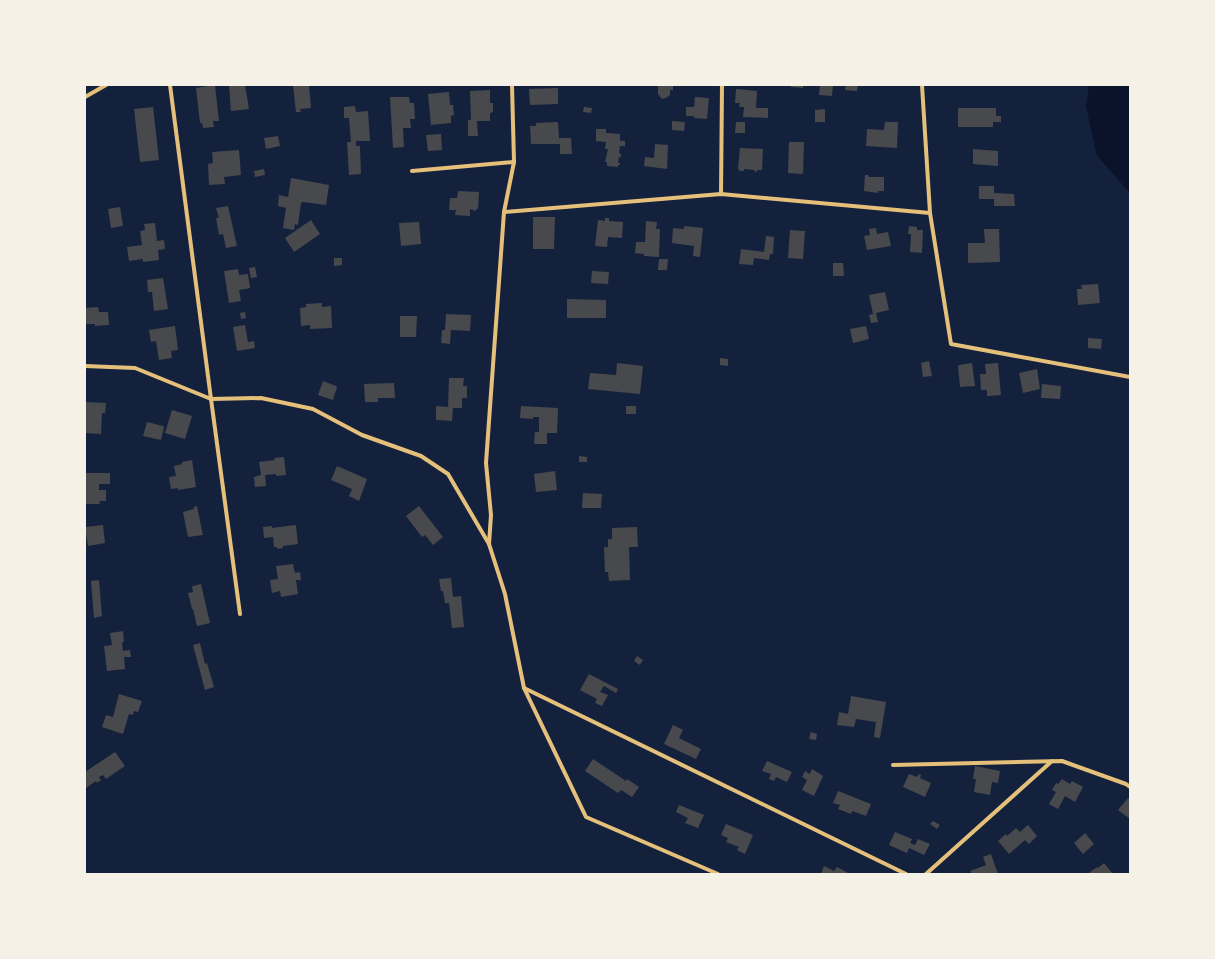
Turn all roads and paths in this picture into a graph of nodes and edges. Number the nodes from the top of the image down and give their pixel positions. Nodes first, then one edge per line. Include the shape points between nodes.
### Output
1 (106, 85) edge
2 (170, 85) edge
3 (512, 85) edge
4 (722, 85) edge
5 (922, 85) edge
6 (85, 96) edge
7 (514, 162) junction
8 (412, 170) dead end
9 (720, 194) junction
10 (504, 212) junction
11 (930, 213) junction
12 (85, 366) edge
13 (1130, 377) edge
14 (211, 399) junction
15 (489, 544) junction
16 (240, 614) dead end
17 (524, 688) junction
18 (1052, 761) junction
19 (893, 765) dead end
20 (1130, 787) edge
21 (718, 874) edge
22 (906, 874) edge
23 (926, 874) edge

1 - 6 street
2 - 14 street
3 - 7 street
4 - 9 street
5 - 11 street
7 - 8 street
7 - 10 street
9 - 10 street
9 - 11 street
10 - 15 street via 486,463 491,515
11 - 13 street via 951,344
12 - 14 street via 135,368
14 - 15 street via 261,398 313,409 362,435 421,456 448,474
14 - 16 street
15 - 17 street via 505,594
17 - 21 street via 586,817
17 - 22 street
18 - 19 street
18 - 20 street via 1062,761
18 - 23 street

